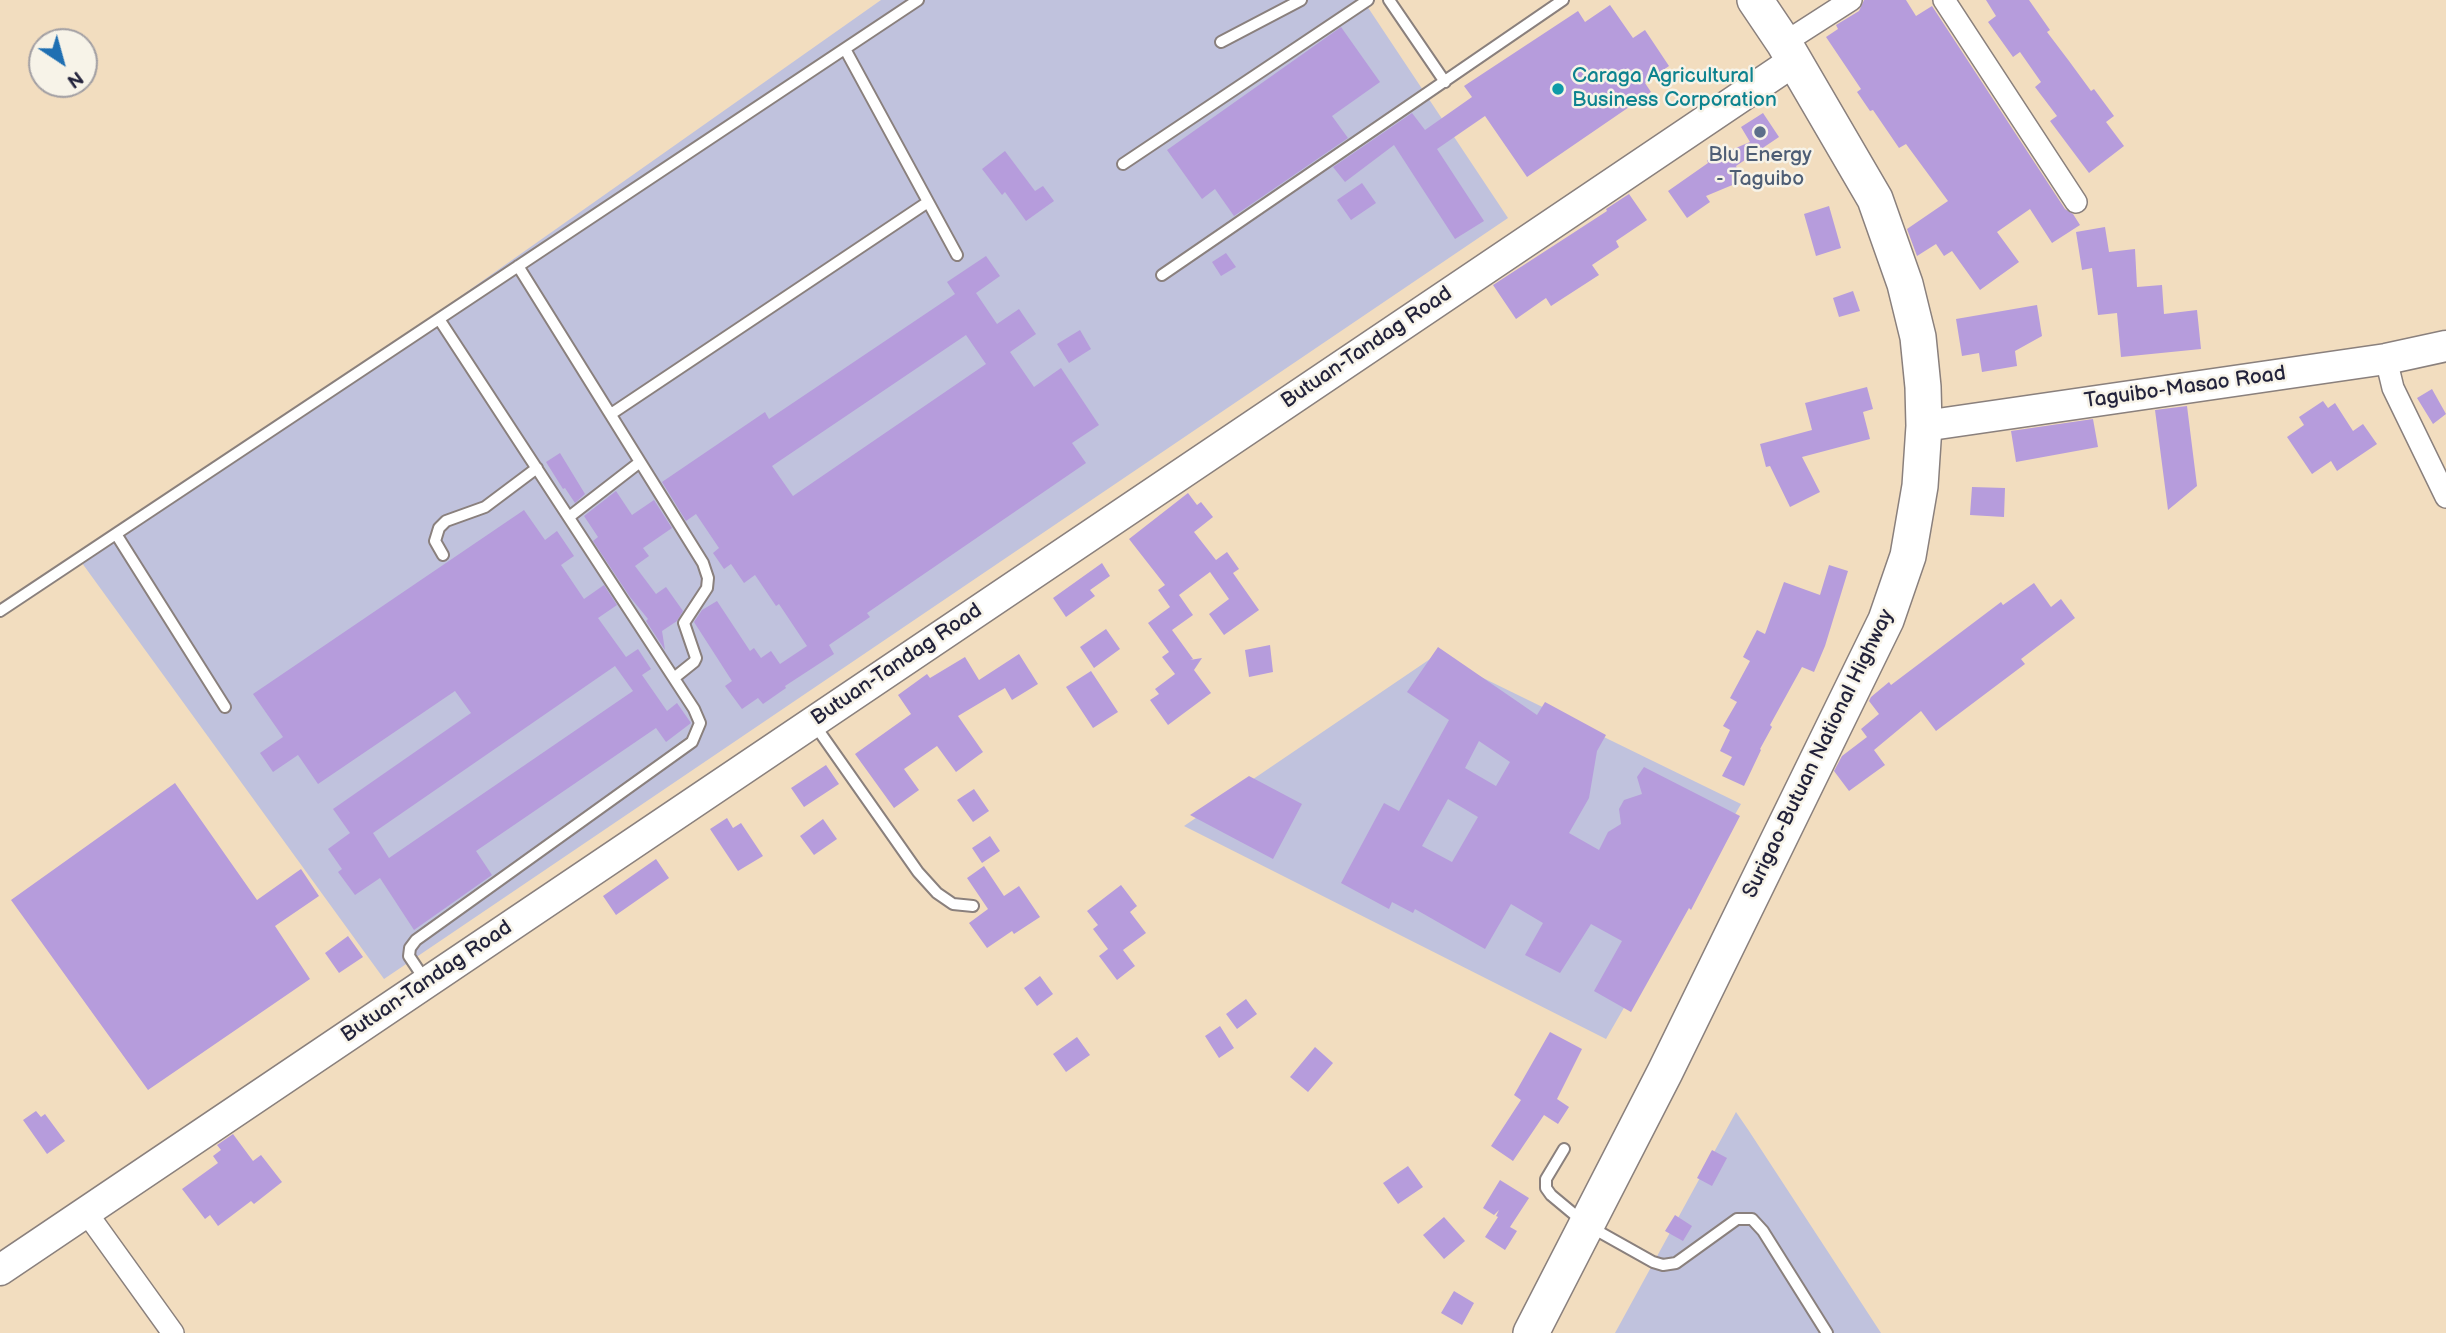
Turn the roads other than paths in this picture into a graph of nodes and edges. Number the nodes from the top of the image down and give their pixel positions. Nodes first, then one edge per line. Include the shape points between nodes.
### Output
1 (918, 0) edge
2 (1301, 0) edge
3 (1368, 0) edge
4 (1389, 0) edge
5 (1563, 0) edge
6 (1755, 0) edge
7 (1852, 0) edge
8 (1944, 0) edge
9 (1221, 41) dead end
10 (845, 49) junction
11 (1789, 52) junction
12 (1445, 82) junction
13 (1123, 164) dead end
14 (928, 202) junction
15 (2076, 202) dead end
16 (957, 255) dead end
17 (518, 266) junction
18 (1162, 275) dead end
19 (439, 319) junction
20 (2446, 346) edge
21 (2386, 359) junction
22 (611, 414) junction
23 (1924, 426) junction
24 (640, 462) junction
25 (537, 468) junction
26 (2446, 497) edge
27 (569, 517) junction
28 (116, 534) junction
29 (443, 555) dead end
30 (0, 611) edge
31 (674, 678) junction
32 (225, 707) dead end
33 (813, 722) junction
34 (973, 906) dead end
35 (427, 982) junction
36 (1564, 1149) dead end
37 (86, 1212) junction
38 (1587, 1225) junction
39 (0, 1270) edge
40 (173, 1333) edge
41 (1531, 1333) edge
42 (1827, 1333) edge

1 - 10 lane
2 - 9 lane
3 - 13 lane
4 - 12 lane
5 - 12 lane
6 - 11 highway, Surigao-Butuan National Highway
7 - 11 street
8 - 15 street
10 - 14 lane
10 - 17 lane
11 - 23 highway, Surigao-Butuan National Highway via 1875,199 1918,337
11 - 33 main road, Butuan-Tandag Road
12 - 18 lane
14 - 16 lane
14 - 22 lane
17 - 19 lane
17 - 22 lane
19 - 25 lane
19 - 28 lane
20 - 21 main road, Taguibo-Masao Road
21 - 23 main road, Taguibo-Masao Road
21 - 26 street via 2393,388
22 - 24 lane
23 - 38 highway, Surigao-Butuan National Highway via 1908,556 1886,620
24 - 27 lane
24 - 31 lane via 708,578 707,588 684,623 694,662
25 - 27 lane
25 - 29 lane via 485,507 439,528 435,541
27 - 31 lane
28 - 30 lane
28 - 32 lane
31 - 35 lane via 700,723 692,742 416,940 409,956
33 - 34 lane via 918,872 953,904
33 - 35 main road, Butuan-Tandag Road
35 - 37 main road, Butuan-Tandag Road
36 - 38 lane via 1546,1179 1546,1188
37 - 39 main road, Butuan-Tandag Road
37 - 40 street
38 - 41 highway, Surigao-Butuan National Highway
38 - 42 lane via 1663,1265 1676,1263 1737,1219 1752,1219

